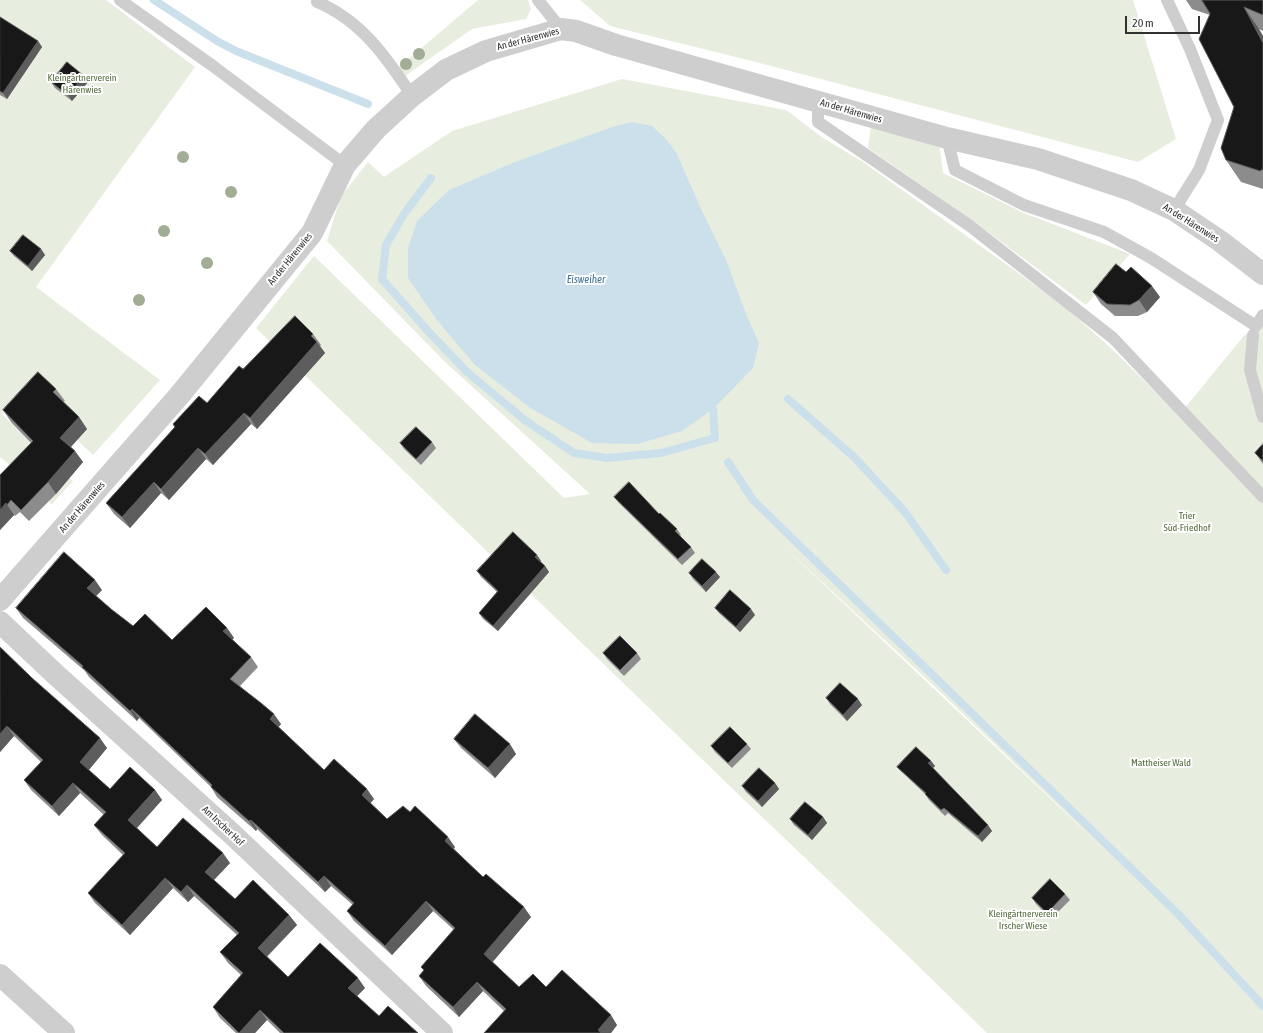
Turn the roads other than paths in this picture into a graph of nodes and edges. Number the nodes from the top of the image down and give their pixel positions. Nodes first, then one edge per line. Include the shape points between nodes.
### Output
1 (120, 0) edge
2 (538, 0) edge
3 (1167, 0) edge
4 (326, 3) edge
5 (561, 29) junction
6 (412, 96) junction
7 (818, 102) junction
8 (947, 138) junction
9 (345, 165) junction
10 (1174, 210) junction
11 (1263, 274) edge
12 (1258, 325) edge
13 (1263, 344) edge
14 (1263, 417) edge
15 (1263, 497) edge
16 (0, 600) edge
17 (0, 622) edge
18 (0, 975) edge
19 (64, 1033) edge
20 (442, 1033) edge

1 - 9 lane
2 - 5 lane
3 - 10 lane via 1190,49 1218,120 1199,170
4 - 6 lane via 365,33 390,63
5 - 6 street, An der Härenwies via 486,51 446,70
5 - 7 street, An der Härenwies via 576,31 616,45
6 - 9 street, An der Härenwies via 376,129
7 - 8 street, An der Härenwies
7 - 15 lane via 818,122 970,226 1113,338
8 - 10 street, An der Härenwies via 1038,159 1131,190
8 - 12 lane via 954,170 1024,205 1104,232 1151,258
9 - 16 street, An der Härenwies via 312,233 178,397
10 - 11 street, An der Härenwies
12 - 13 lane
12 - 14 lane via 1250,370
17 - 20 street, Am Irscher Hof via 231,833
18 - 19 street

